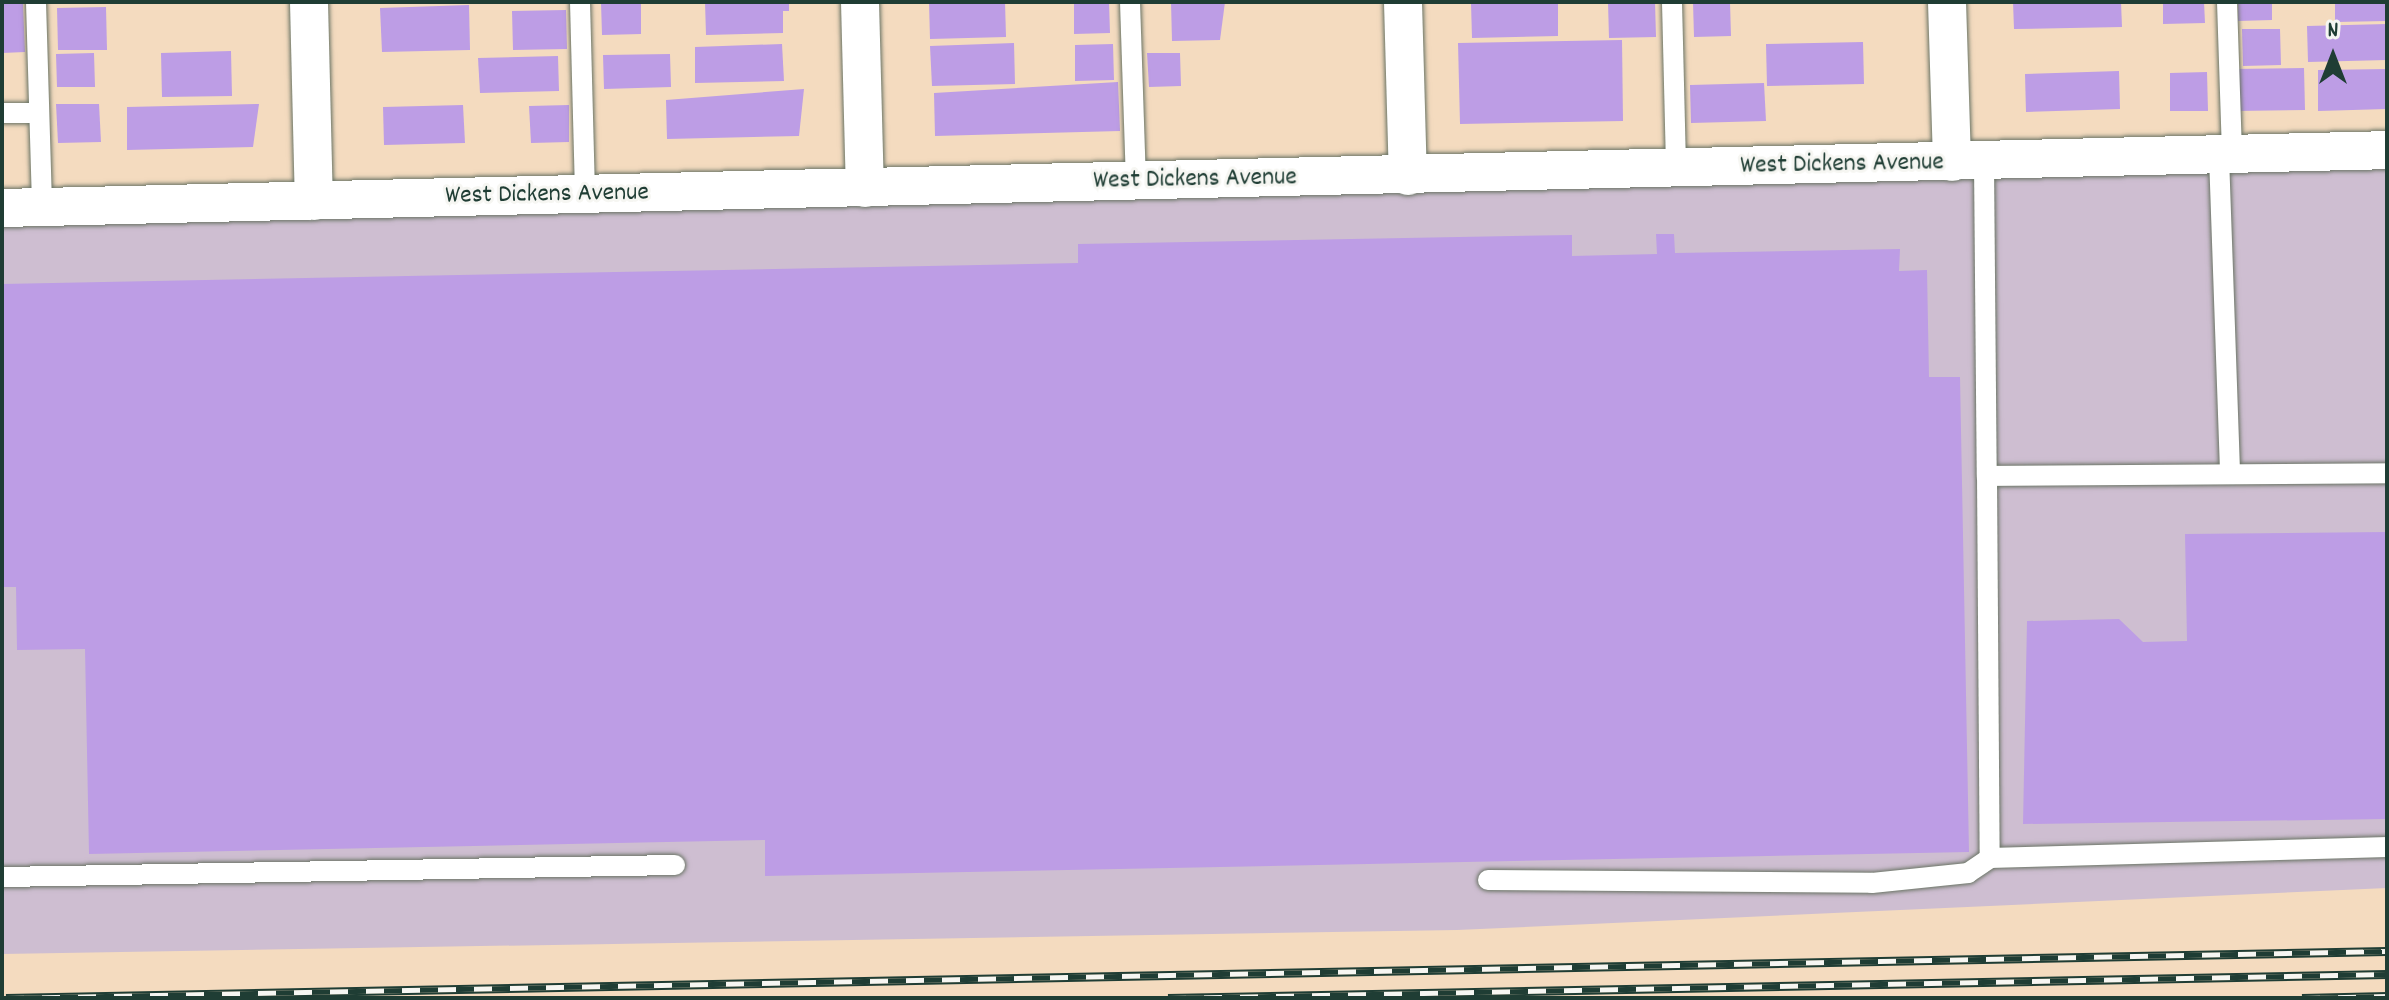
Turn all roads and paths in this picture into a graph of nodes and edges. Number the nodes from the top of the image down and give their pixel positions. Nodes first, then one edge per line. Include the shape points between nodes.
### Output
1 (36, 2) edge
2 (309, 2) edge
3 (580, 2) edge
4 (860, 2) edge
5 (1130, 2) edge
6 (1403, 2) edge
7 (1672, 2) edge
8 (1947, 2) edge
9 (2227, 2) edge
10 (2, 113) edge
11 (39, 113) junction
12 (2387, 150) edge
13 (2225, 156) junction
14 (1968, 162) junction
15 (1676, 169) junction
16 (1408, 176) junction
17 (1136, 182) junction
18 (865, 188) junction
19 (585, 195) junction
20 (314, 201) junction
21 (42, 207) junction
22 (2, 208) edge
23 (2387, 473) edge
24 (2230, 474) junction
25 (1987, 476) junction
26 (2387, 847) edge
27 (1990, 858) junction
28 (675, 865) dead end
29 (2, 877) edge
30 (1488, 880) dead end

1 - 11 lane
2 - 20 street
3 - 19 lane
4 - 18 street
5 - 17 lane
6 - 16 street
7 - 15 lane
8 - 14 street
9 - 13 lane
10 - 11 lane
11 - 21 lane
12 - 13 street, West Dickens Avenue
13 - 14 street, West Dickens Avenue
13 - 24 lane
14 - 15 street, West Dickens Avenue
14 - 25 lane
15 - 16 street, West Dickens Avenue
16 - 17 street, West Dickens Avenue
17 - 18 street, West Dickens Avenue
18 - 19 street, West Dickens Avenue
19 - 20 street, West Dickens Avenue
20 - 21 street, West Dickens Avenue
21 - 22 street, West Dickens Avenue
23 - 24 lane
24 - 25 lane
25 - 27 lane
26 - 27 lane
27 - 30 lane via 1968,873 1872,883
28 - 29 lane

